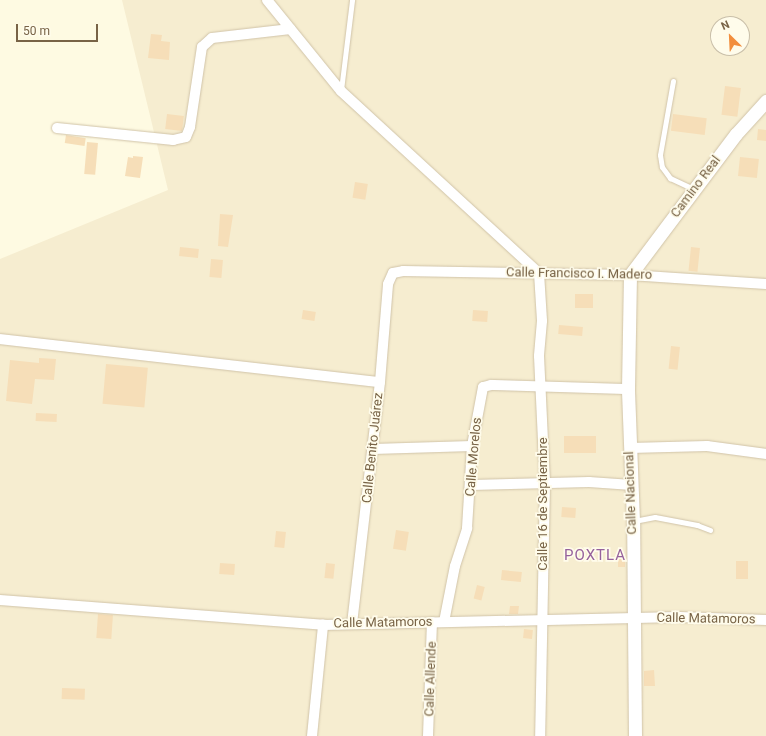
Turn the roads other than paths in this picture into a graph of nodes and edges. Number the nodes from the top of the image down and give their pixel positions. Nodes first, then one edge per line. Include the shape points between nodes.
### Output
1 (267, 0) edge
2 (352, 0) edge
3 (290, 28) junction
4 (673, 81) dead end
5 (341, 91) junction
6 (763, 106) edge
7 (57, 128) dead end
8 (694, 189) junction
9 (393, 273) joint
10 (539, 273) junction
11 (630, 275) junction
12 (766, 284) edge
13 (0, 339) edge
14 (380, 382) junction
15 (541, 388) junction
16 (628, 389) junction
17 (472, 446) junction
18 (630, 448) junction
19 (372, 449) junction
20 (766, 454) edge
21 (545, 483) junction
22 (471, 485) junction
23 (632, 485) junction
24 (633, 521) junction
25 (710, 530) dead end
26 (0, 600) edge
27 (634, 619) junction
28 (766, 620) edge
29 (432, 622) junction
30 (444, 622) junction
31 (543, 622) junction
32 (352, 624) junction
33 (323, 625) junction
34 (312, 736) edge
35 (428, 736) edge
36 (540, 736) edge
37 (635, 736) edge

1 - 3 street
2 - 5 lane
3 - 5 street
3 - 7 street via 212,38 202,47 198,60 190,126 186,137 173,140
4 - 8 lane via 660,155 662,167 670,178
5 - 10 street
6 - 8 street, Camino Real
8 - 11 street, Camino Real
9 - 10 street, Calle Francisco I. Madero
9 - 14 street, Calle Benito Juárez via 388,284
10 - 11 street, Calle Francisco I. Madero
10 - 15 street, Calle 16 de Septiembre
11 - 12 street, Calle Francisco I. Madero
11 - 16 street, Calle Nacional
13 - 14 street
14 - 19 street, Calle Benito Juárez
15 - 16 street, Calle Morelos
15 - 17 street, Calle Morelos via 482,386
15 - 21 street, Calle 16 de Septiembre
16 - 18 street, Calle Nacional
17 - 19 street
17 - 22 street, Calle Morelos
18 - 20 street via 707,446
18 - 23 street, Calle Nacional
19 - 32 street, Calle Benito Juárez
21 - 22 street
21 - 23 street
21 - 31 street, Calle 16 de Septiembre
22 - 30 street, Calle Morelos via 467,528 455,566
23 - 24 street, Calle Nacional
24 - 25 lane via 655,517
24 - 27 street, Calle Nacional
26 - 33 street, Calle Matamoros
27 - 28 street, Calle Matamoros via 679,617
27 - 31 street, Calle Matamoros
27 - 37 street, Calle Nacional
29 - 30 street, Calle Matamoros
29 - 32 street, Calle Matamoros
29 - 35 street, Calle Allende
30 - 31 street, Calle Matamoros
31 - 36 street, Calle 16 de Septiembre
32 - 33 street, Calle Matamoros
33 - 34 street

